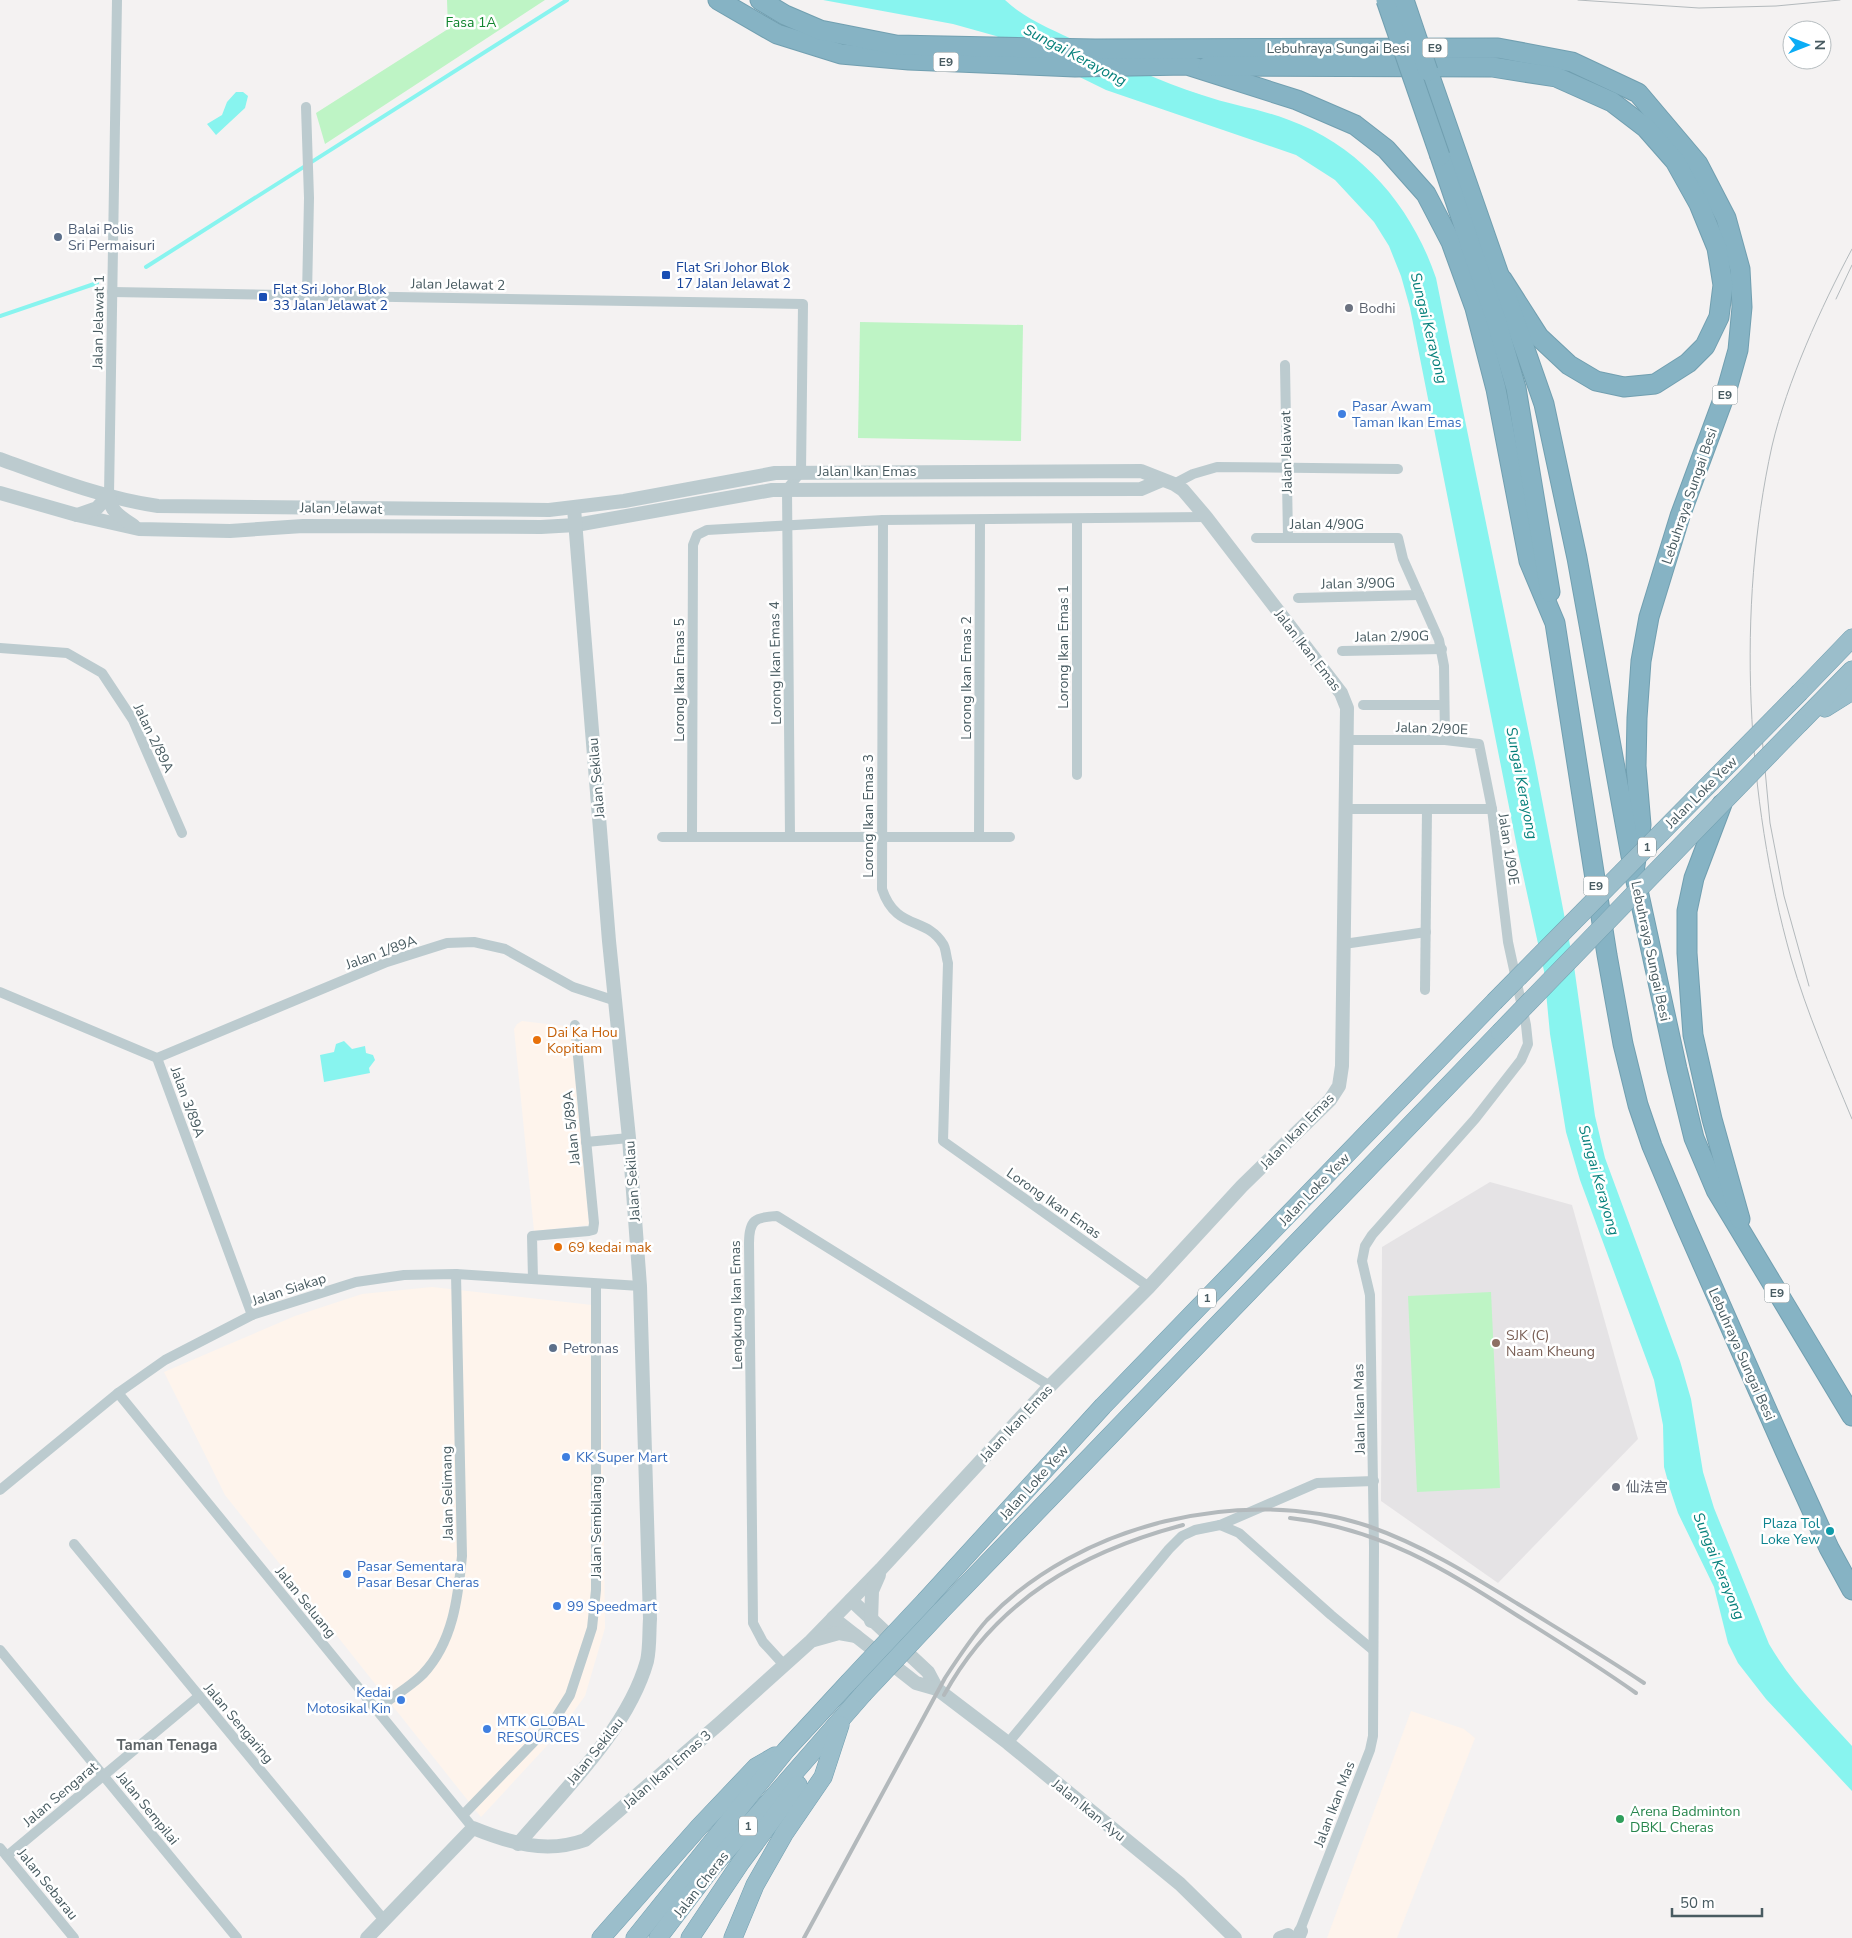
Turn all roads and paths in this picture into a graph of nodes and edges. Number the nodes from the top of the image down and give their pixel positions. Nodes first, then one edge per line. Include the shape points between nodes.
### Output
1 (117, 0) edge
2 (718, 0) edge
3 (760, 0) edge
4 (1386, 0) edge
5 (1404, 0) edge
6 (1187, 65) junction
7 (306, 107) dead end
8 (1449, 155) junction
9 (1502, 279) junction
10 (112, 292) junction
11 (307, 295) junction
12 (1285, 365) dead end
13 (0, 458) edge
14 (1286, 467) junction
15 (1398, 469) dead end
16 (800, 472) junction
17 (1168, 482) junction
18 (787, 490) junction
19 (0, 493) edge
20 (109, 496) junction
21 (574, 508) junction
22 (77, 515) junction
23 (1206, 517) junction
24 (1077, 519) junction
25 (884, 520) junction
26 (980, 520) junction
27 (786, 524) junction
28 (576, 525) junction
29 (138, 529) junction
30 (1256, 538) dead end
31 (1288, 538) junction
32 (1420, 595) junction
33 (1298, 598) dead end
34 (1555, 623) junction
35 (1852, 638) edge
36 (0, 648) edge
37 (1442, 649) junction
38 (1342, 651) dead end
39 (1852, 670) edge
40 (1852, 691) edge
41 (1363, 705) dead end
42 (1444, 705) junction
43 (1800, 723) junction
44 (1347, 740) junction
45 (1445, 740) junction
46 (1077, 775) dead end
47 (1722, 804) junction
48 (1346, 809) junction
49 (1427, 809) junction
50 (1492, 810) junction
51 (182, 833) dead end
52 (979, 836) junction
53 (662, 837) dead end
54 (692, 837) junction
55 (790, 837) junction
56 (882, 837) junction
57 (1010, 837) dead end
58 (1634, 872) junction
59 (1426, 932) junction
60 (1344, 944) junction
61 (1512, 954) joint
62 (1425, 990) dead end
63 (0, 992) edge
64 (616, 1001) junction
65 (575, 1024) dead end
66 (157, 1058) junction
67 (629, 1138) junction
68 (943, 1141) joint
69 (586, 1142) junction
70 (1747, 1244) junction
71 (456, 1274) junction
72 (533, 1280) junction
73 (596, 1284) junction
74 (640, 1286) junction
75 (1149, 1287) junction
76 (252, 1315) junction
77 (1050, 1386) junction
78 (118, 1393) junction
79 (1852, 1416) edge
80 (1374, 1481) junction
81 (0, 1490) edge
82 (1220, 1525) junction
83 (74, 1544) dead end
84 (881, 1569) junction
85 (1852, 1590) edge
86 (851, 1600) junction
87 (833, 1618) junction
88 (871, 1621) junction
89 (856, 1636) junction
90 (811, 1641) junction
91 (0, 1650) edge
92 (1373, 1650) junction
93 (785, 1666) junction
94 (937, 1689) junction
95 (199, 1696) junction
96 (376, 1709) junction
97 (842, 1717) junction
98 (1008, 1743) junction
99 (786, 1750) junction
100 (104, 1776) junction
101 (463, 1815) junction
102 (474, 1828) junction
103 (518, 1844) junction
104 (3, 1852) edge
105 (384, 1920) junction
106 (1292, 1936) edge
107 (74, 1938) edge
108 (237, 1938) edge
109 (367, 1938) edge
110 (601, 1938) edge
111 (635, 1938) edge
112 (658, 1938) edge
113 (690, 1938) edge
114 (733, 1938) edge
115 (1235, 1938) edge

1 - 10 street, Jalan Jelawat 1
2 - 6 highway, Lebuhraya Sungai Besi / E9 via 777,34 841,54 1075,67
3 - 58 highway, Lebuhraya Sungai Besi / E9 via 820,30 896,45 1095,49 1498,48 1572,62 1638,93 1698,164 1726,218 1740,269 1742,308 1738,350 1680,516 1649,617 1638,718 1636,766 1641,825
4 - 8 highway, bridge
5 - 8 highway, bridge
6 - 9 highway via 1492,67 1556,77 1612,102 1646,128 1675,160 1699,204 1717,248 1723,285 1719,317 1704,346 1688,363 1655,384 1624,387 1596,381 1569,365 1539,337
6 - 34 highway, Lebuhraya Sungai Besi / E9 via 1297,100 1355,125 1386,149 1426,194 1452,242 1476,308 1496,389 1530,561
7 - 11 street via 309,198
8 - 9 highway
8 - 34 highway via 1516,388
9 - 58 highway via 1544,404 1577,558
10 - 11 street, Jalan Jelawat 2
10 - 20 street, Jalan Jelawat 1
11 - 16 street, Jalan Jelawat 2 via 803,304
12 - 14 street, Jalan Jelawat
13 - 20 street, Jalan Jelawat
14 - 15 street
14 - 17 street via 1217,467
14 - 31 street, Jalan Jelawat
16 - 17 street, Jalan Ikan Emas via 1141,471
16 - 18 street
16 - 21 street, Jalan Ikan Emas via 775,473
17 - 18 street, Jalan Ikan Emas via 1141,490
17 - 23 street, Jalan Ikan Emas
18 - 27 street, Lorong Ikan Emas 4
18 - 28 street, Jalan Ikan Emas
19 - 22 street, Jalan Jelawat
20 - 21 street, Jalan Jelawat via 158,506
20 - 22 street via 97,508
20 - 29 street via 109,504 114,510
21 - 28 street, Jalan Sekilau
22 - 29 street, Jalan Jelawat
23 - 24 street
23 - 44 street, Jalan Ikan Emas via 1342,695 1347,708
24 - 26 street
24 - 46 street, Lorong Ikan Emas 1
25 - 26 street
25 - 27 street
25 - 56 street, Lorong Ikan Emas 3
26 - 52 street, Lorong Ikan Emas 2
27 - 54 street, Lorong Ikan Emas 5 via 706,530 697,535 693,545
27 - 55 street, Lorong Ikan Emas 4
28 - 29 street, Jalan Jelawat via 302,526 230,531
28 - 64 street, Jalan Sekilau
30 - 31 street, Jalan 4/90G
31 - 32 street, Jalan 4/90G via 1398,538 1403,559
32 - 33 street, Jalan 3/90G
32 - 37 street
34 - 85 highway, Lebuhraya Sungai Besi / E9 via 1605,946 1638,1105 1684,1222 1777,1433 1829,1548
35 - 99 highway, Jalan Loke Yew / 1, bridge via 1103,1406
36 - 51 street, Jalan 2/89A via 67,653 102,673 133,720
37 - 38 street, Jalan 2/90G
37 - 42 street
39 - 43 highway, Jalan Loke Yew / 1
40 - 43 highway
41 - 42 street
42 - 45 street
43 - 47 highway, Jalan Loke Yew / 1, bridge
44 - 45 street, Jalan 2/90E
44 - 48 street, Jalan Ikan Emas
45 - 50 street, Jalan 2/90E via 1479,744
47 - 70 highway via 1694,878 1687,911 1687,954 1693,1035 1712,1119
47 - 97 highway, Jalan Loke Yew / 1, bridge
48 - 49 street, Jalan 1/90E
48 - 60 street, Jalan Ikan Emas
49 - 50 street, Jalan 1/90E
49 - 59 street
50 - 61 street, Jalan 1/90E
52 - 56 street
52 - 57 street
53 - 54 street
54 - 55 street
55 - 56 street
56 - 68 street, Lorong Ikan Emas 3 via 882,889 887,905 898,916 933,933 944,944 948,963
58 - 70 highway, Lebuhraya Sungai Besi / E9 via 1694,1138 1716,1190
59 - 60 street
59 - 62 street
60 - 75 street, Jalan Ikan Emas via 1339,1086 1330,1100 1242,1186
61 - 80 street, Jalan Ikan Mas via 1528,1044 1520,1060 1475,1119 1365,1246 1362,1261 1370,1295
63 - 66 street, Jalan 3/89A
64 - 66 street, Jalan 1/89A via 573,987 505,949 474,942 447,943 387,962
64 - 67 street, Jalan Sekilau
65 - 69 street, Jalan 5/89A
66 - 76 street, Jalan 3/89A
67 - 69 street
67 - 74 street, Jalan Sekilau
68 - 75 street, Lorong Ikan Emas
69 - 72 street, Jalan 5/89A via 593,1230 532,1236
70 - 79 highway, Lebuhraya Sungai Besi / E9
71 - 72 street, Jalan Siakap
71 - 76 street, Jalan Siakap via 404,1275 356,1282
71 - 96 street, Jalan Selimang via 462,1556 458,1594 452,1623 435,1658 422,1675
72 - 73 street, Jalan Siakap
73 - 74 street, Jalan Siakap
73 - 101 street, Jalan Sembilang via 596,1590 592,1628 570,1695 553,1722
74 - 103 street, Jalan Sekilau via 650,1619 648,1658 640,1682 616,1728
75 - 77 street, Jalan Ikan Emas
76 - 78 street, Jalan Siakap via 172,1356
77 - 84 street, Jalan Ikan Emas
77 - 93 street, Lengkung Ikan Emas via 777,1216 760,1217 752,1223 749,1244 754,1623 763,1642
78 - 81 street, Jalan Siakap
78 - 96 street, Jalan Seluang
80 - 82 street via 1317,1483
80 - 92 street, Jalan Ikan Mas
82 - 92 street via 1239,1533
82 - 98 street via 1182,1536 1169,1549
83 - 95 street, Jalan Sengaring
84 - 86 street, Jalan Ikan Emas
84 - 88 street via 872,1591
86 - 87 street, Jalan Ikan Emas
86 - 88 street, Jalan Ikan Ayu
87 - 89 street, Jalan Ikan Ayu
87 - 90 street, Jalan Ikan Emas 3
88 - 94 street, Jalan Ikan Ayu via 928,1672
89 - 90 street via 839,1633
89 - 94 street, Jalan Ikan Ayu via 916,1683
90 - 93 street, Jalan Ikan Emas 3
91 - 100 street, Jalan Sempilai
92 - 106 street, Jalan Ikan Mas via 1370,1750 1306,1913
93 - 103 street, Jalan Ikan Emas 3 via 585,1840 558,1846
94 - 98 street, Jalan Ikan Ayu
95 - 100 street, Jalan Sengarat
95 - 105 street, Jalan Sengaring
96 - 101 street, Jalan Seluang
97 - 112 highway, Jalan Cheras / 1 via 713,1866
97 - 113 highway via 810,1770 741,1862
97 - 114 highway via 823,1777 784,1834 760,1877
98 - 115 street, Jalan Ikan Ayu via 1180,1884
99 - 110 highway via 756,1767
99 - 111 highway, Jalan Cheras / 1
100 - 104 street, Jalan Sengarat
100 - 108 street, Jalan Sempilai
101 - 102 street, Jalan Seluang
102 - 103 street, Jalan Ikan Emas 3
102 - 105 street
104 - 107 street, Jalan Sebarau
105 - 109 street

